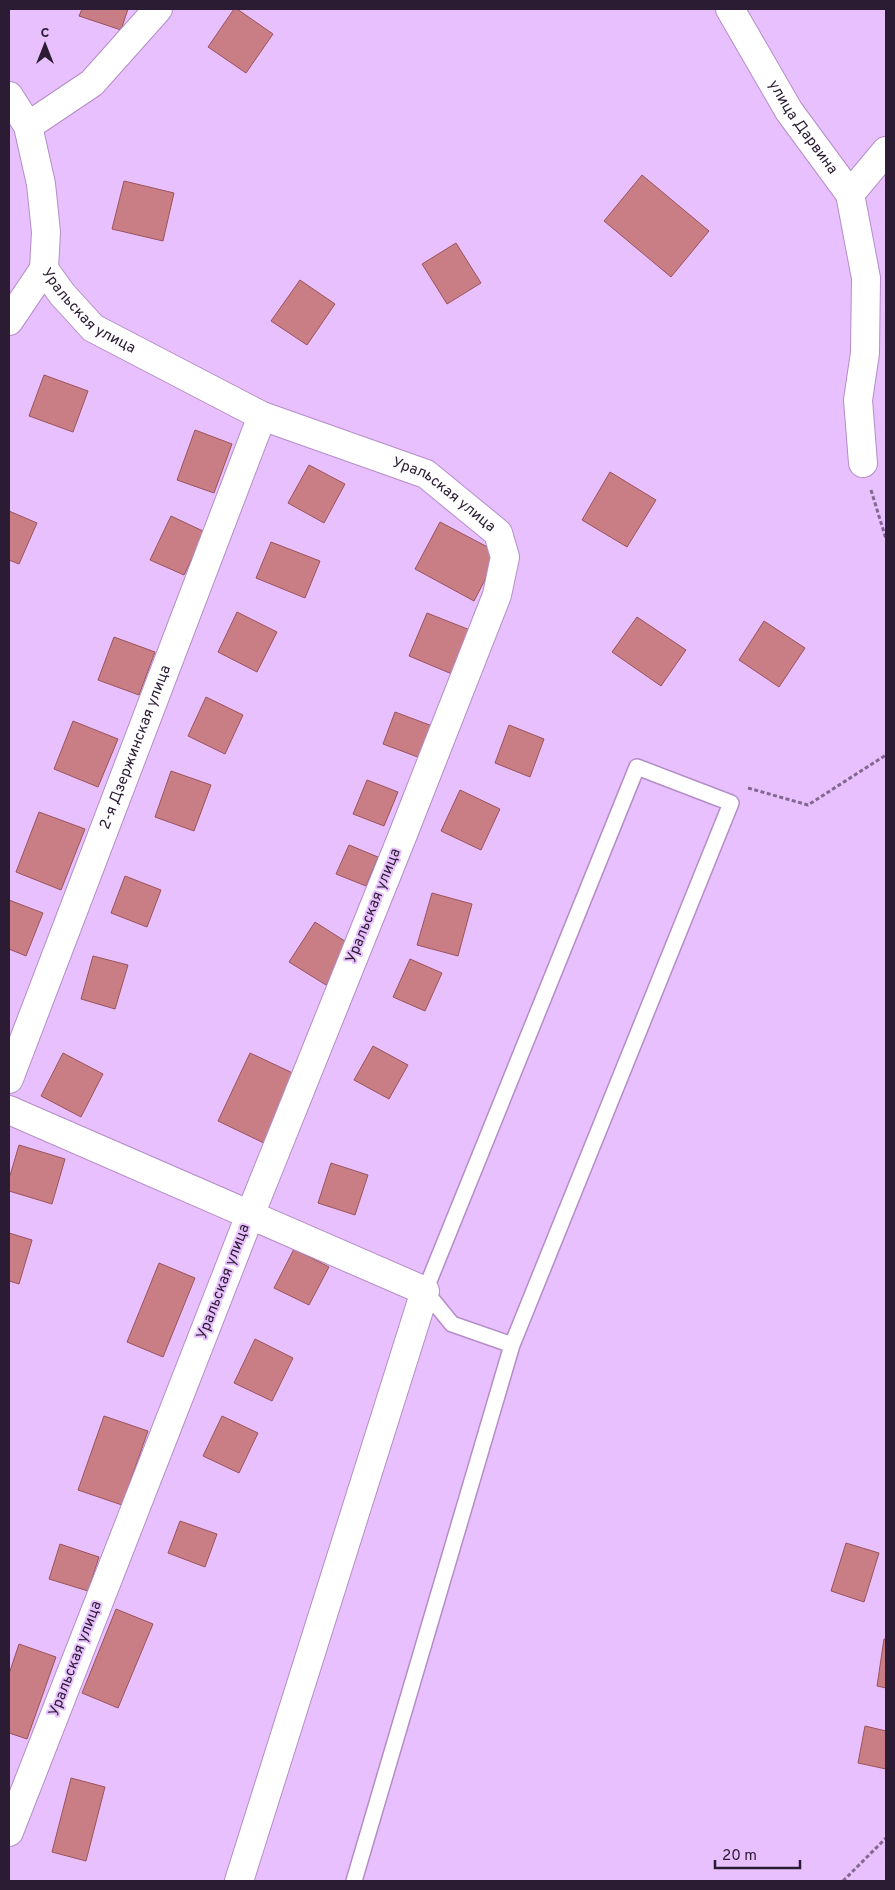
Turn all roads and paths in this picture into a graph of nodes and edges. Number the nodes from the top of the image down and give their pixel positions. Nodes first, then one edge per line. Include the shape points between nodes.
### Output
1 (158, 9) edge
2 (730, 9) edge
3 (9, 96) edge
4 (28, 126) junction
5 (886, 151) edge
6 (850, 194) junction
7 (44, 269) junction
8 (9, 321) edge
9 (262, 416) junction
10 (863, 463) joint
11 (886, 538) edge
12 (886, 755) edge
13 (739, 785) dead end
14 (9, 1079) edge
15 (9, 1110) edge
16 (250, 1215) junction
17 (425, 1291) junction
18 (512, 1346) junction
19 (9, 1832) edge
20 (886, 1838) edge
21 (238, 1881) edge
22 (354, 1881) edge
23 (843, 1881) edge

1 - 4 street via 92,83
2 - 6 street, улица Дарвина via 789,111
3 - 4 street
4 - 7 street via 41,184 46,232
5 - 6 street
6 - 10 street via 866,278 865,352 858,400
7 - 8 street, Уральская улица
7 - 9 street, Уральская улица via 93,328
9 - 14 street, 2-я Дзержинская улица
9 - 16 street, Уральская улица via 426,474 498,532 505,557 497,595
10 - 11 path
12 - 13 path via 808,805
15 - 16 street
16 - 17 street
16 - 19 street, Уральская улица
17 - 18 lane via 452,1324
17 - 18 lane via 637,767 731,803
17 - 21 street
18 - 22 lane
20 - 23 path

